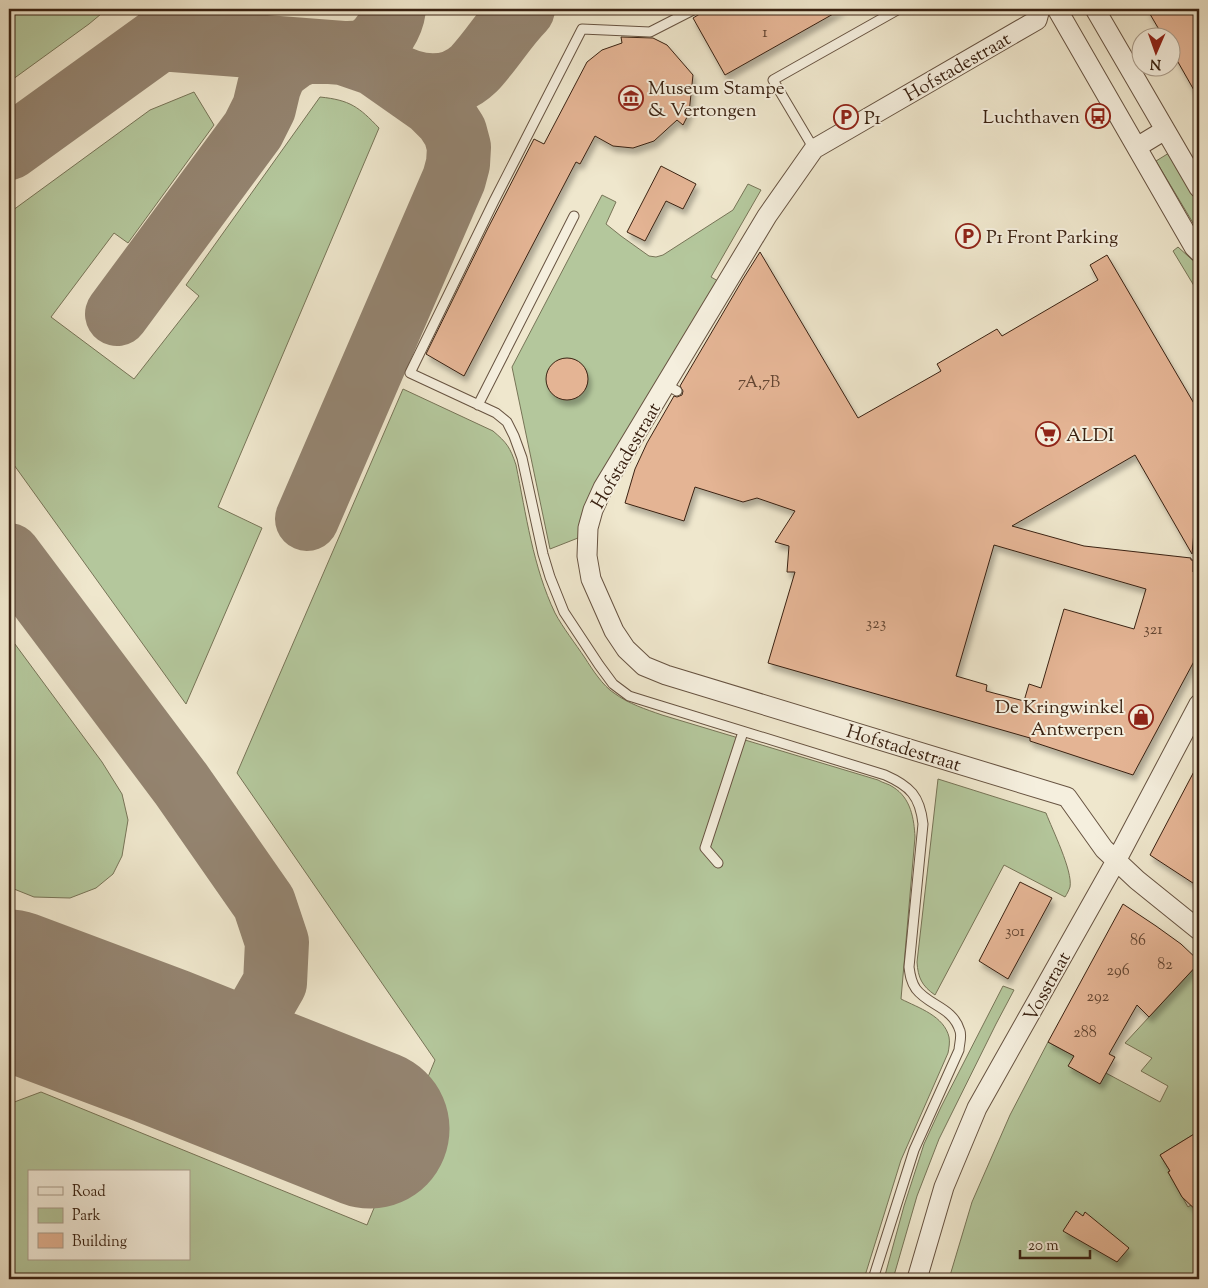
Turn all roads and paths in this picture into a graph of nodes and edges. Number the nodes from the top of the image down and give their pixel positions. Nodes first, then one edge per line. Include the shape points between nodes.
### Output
1 (696, 9) edge
2 (899, 9) edge
3 (1040, 9) edge
4 (1057, 9) edge
5 (1095, 9) edge
6 (1165, 130) junction
7 (1137, 147) junction
8 (814, 149) junction
9 (1199, 188) edge
10 (574, 216) dead end
11 (1199, 252) edge
12 (478, 404) junction
13 (1199, 704) edge
14 (743, 732) junction
15 (1116, 861) junction
16 (718, 863) dead end
17 (1199, 930) edge
18 (873, 1279) edge
19 (918, 1279) edge

1 - 12 lane via 650,32 582,29 410,373
2 - 8 lane via 773,80
3 - 8 street, Hofstadestraat via 1037,20
4 - 7 street
5 - 6 street
6 - 7 street
6 - 9 street
7 - 11 street
8 - 15 street, Hofstadestraat via 767,216 671,388 603,488 588,528 587,556 591,579 614,631 626,650 644,666 1067,797
10 - 12 lane
12 - 14 lane via 507,422 514,436 550,577 564,612 613,684 629,696
13 - 15 street, Vosstraat
14 - 16 lane via 705,848
14 - 18 lane via 898,780 908,787 922,810 909,967 911,979 924,996 954,1018 961,1033 959,1050 914,1150
15 - 17 street, Hofstadestraat
15 - 19 street, Vosstraat via 977,1108 944,1187

